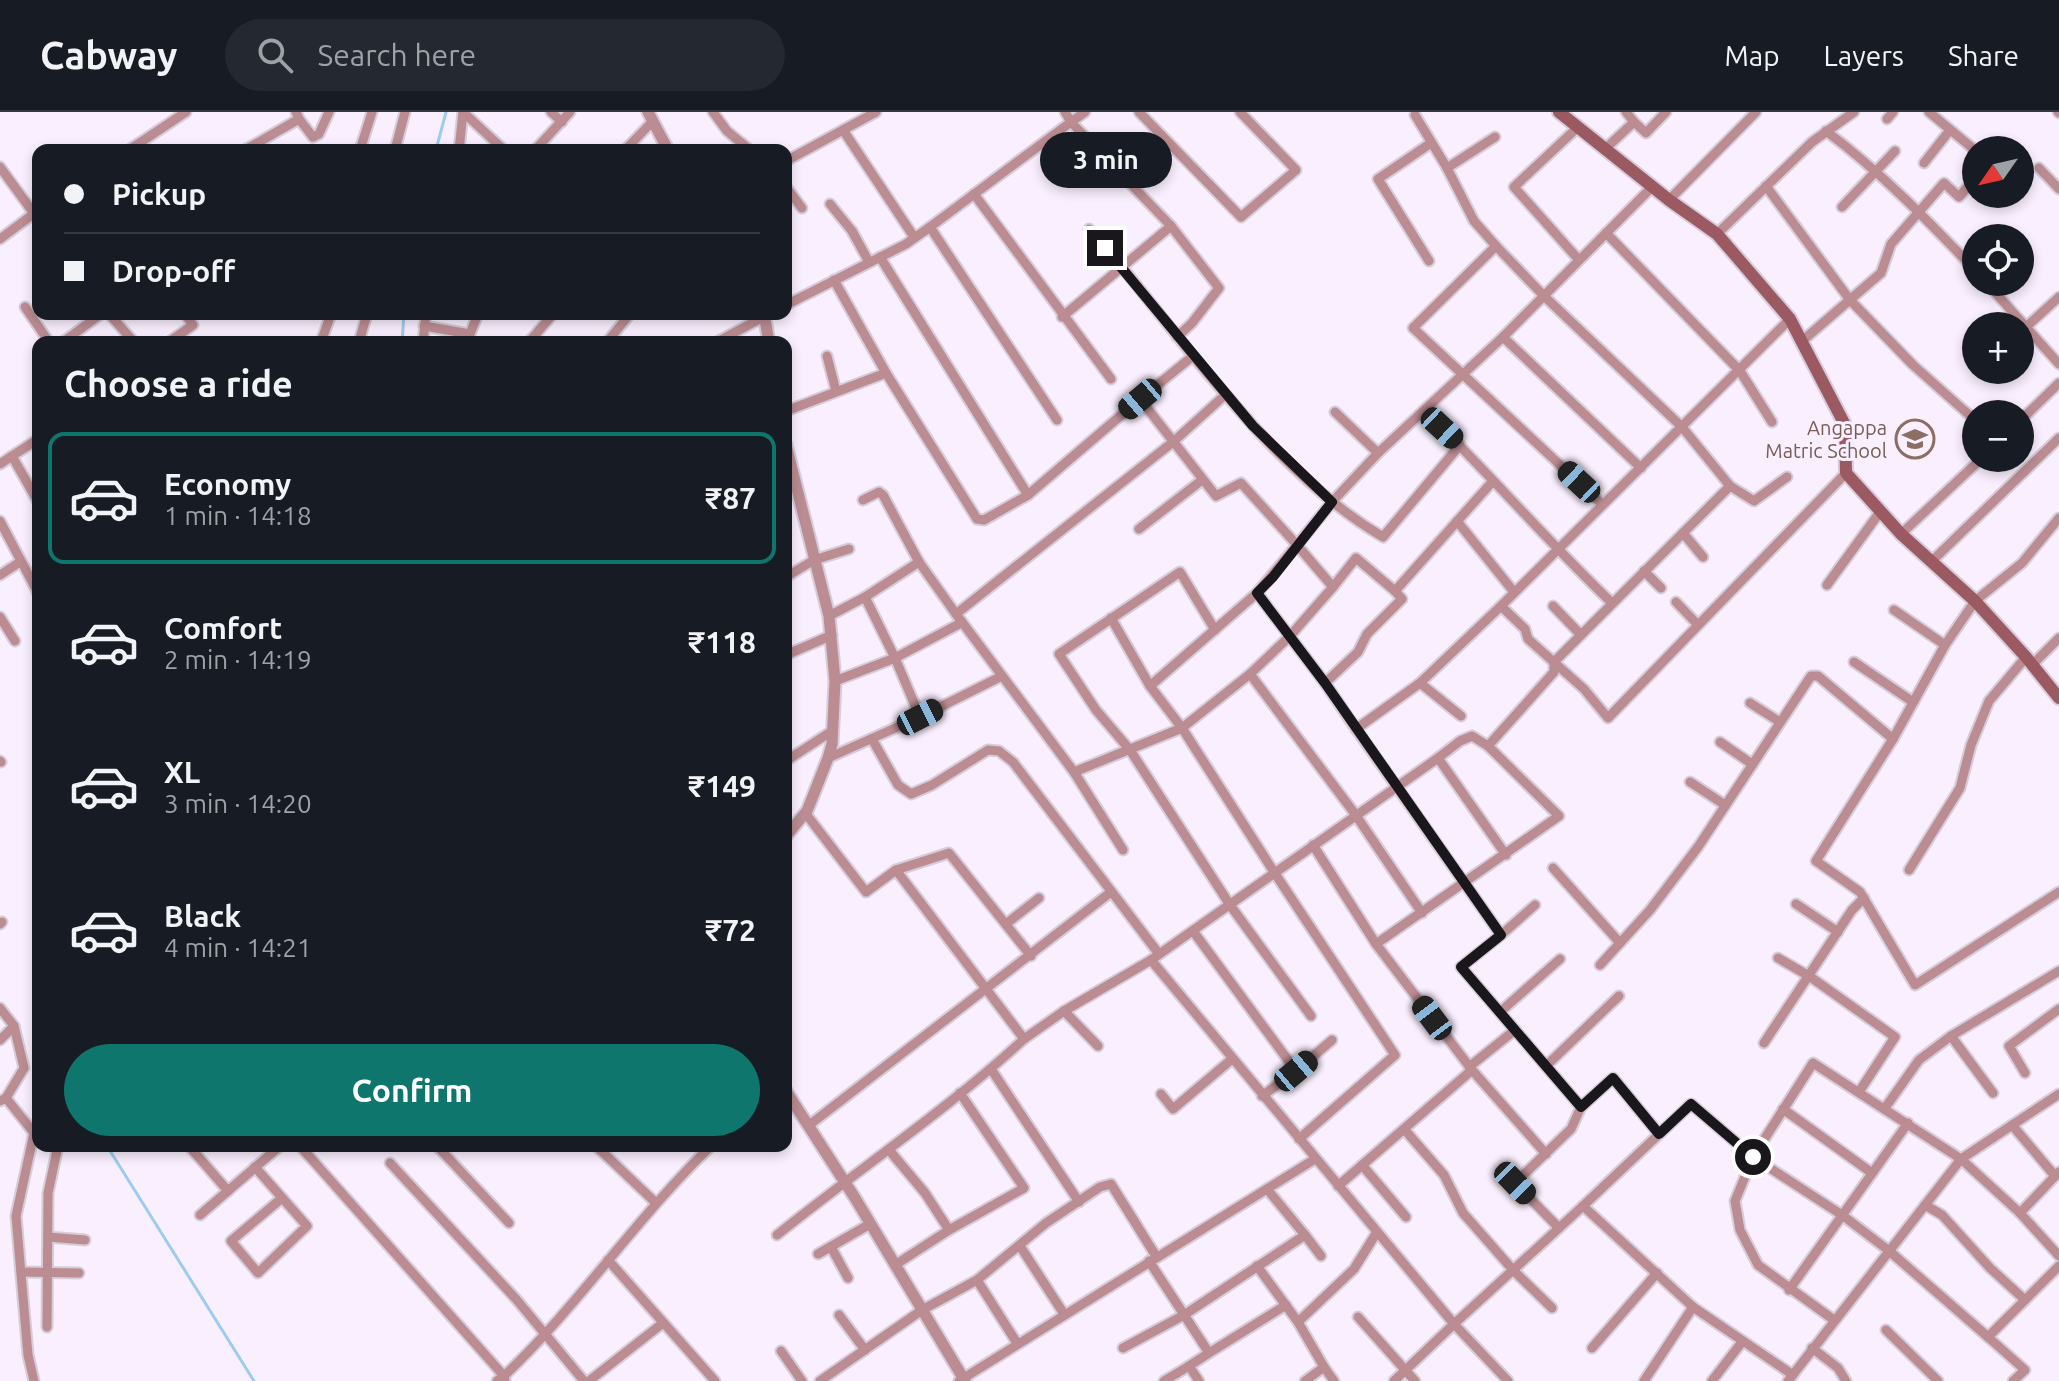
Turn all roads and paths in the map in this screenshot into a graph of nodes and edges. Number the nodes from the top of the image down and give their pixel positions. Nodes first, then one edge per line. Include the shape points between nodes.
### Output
1 (186, 112) edge
2 (329, 112) edge
3 (372, 112) edge
4 (405, 112) edge
5 (551, 112) edge
6 (570, 112) edge
7 (713, 112) edge
8 (876, 112) edge
9 (1065, 112) edge
10 (1085, 112) edge
11 (1139, 112) edge
12 (1240, 112) edge
13 (1559, 112) edge
14 (1626, 112) edge
15 (1666, 112) edge
16 (1756, 112) edge
17 (1929, 112) edge
18 (1850, 113) edge
19 (298, 115) edge
20 (1415, 115) dead end
21 (650, 117) edge
22 (562, 122) junction
23 (1071, 122) junction
24 (1634, 122) junction
25 (1578, 127) junction
26 (843, 130) junction
27 (1950, 130) junction
28 (1826, 131) junction
29 (1495, 137) dead end
30 (1962, 140) edge
31 (1431, 143) junction
32 (138, 144) edge
33 (254, 144) edge
34 (362, 144) edge
35 (397, 144) edge
36 (460, 144) edge
37 (498, 144) edge
38 (541, 144) edge
39 (630, 144) edge
40 (665, 144) edge
41 (743, 144) edge
42 (1605, 149) junction
43 (1895, 151) dead end
44 (792, 158) edge
45 (1924, 163) dead end
46 (0, 167) edge
47 (1447, 168) junction
48 (2039, 168) dead end
49 (1876, 173) junction
50 (1766, 186) junction
51 (1652, 187) junction
52 (2059, 189) edge
53 (1962, 193) edge
54 (974, 194) junction
55 (792, 195) edge
56 (1669, 200) junction
57 (830, 204) dead end
58 (1842, 207) dead end
59 (32, 208) edge
60 (802, 208) dead end
61 (1918, 213) junction
62 (32, 217) edge
63 (1171, 226) junction
64 (930, 227) junction
65 (1089, 229) dead end
66 (1606, 233) junction
67 (1717, 234) junction
68 (914, 237) junction
69 (0, 239) edge
70 (1496, 246) junction
71 (880, 257) junction
72 (1962, 257) edge
73 (1579, 260) junction
74 (1429, 261) dead end
75 (869, 262) junction
76 (1122, 267) junction
77 (834, 280) junction
78 (1544, 296) junction
79 (1999, 296) edge
80 (2059, 297) edge
81 (1850, 300) junction
82 (792, 302) edge
83 (25, 307) dead end
84 (2013, 312) edge
85 (32, 313) edge
86 (1062, 317) junction
87 (1790, 319) junction
88 (93, 320) edge
89 (114, 320) edge
90 (189, 320) edge
91 (425, 320) edge
92 (476, 320) edge
93 (548, 320) edge
94 (625, 320) edge
95 (757, 320) edge
96 (2034, 320) edge
97 (424, 326) junction
98 (71, 336) edge
99 (129, 336) edge
100 (177, 336) edge
101 (423, 336) edge
102 (534, 336) edge
103 (612, 336) edge
104 (728, 336) edge
105 (2034, 336) edge
106 (1177, 337) junction
107 (1503, 337) junction
108 (1801, 342) junction
109 (827, 356) dead end
110 (1193, 356) junction
111 (2059, 364) edge
112 (1740, 371) junction
113 (886, 373) junction
114 (1464, 373) junction
115 (1111, 379) dead end
116 (2059, 383) edge
117 (836, 391) junction
118 (1225, 395) junction
119 (1140, 399) junction
120 (2034, 407) edge
121 (792, 409) edge
122 (1962, 409) edge
123 (1425, 411) junction
124 (1335, 412) dead end
125 (1057, 420) dead end
126 (1772, 422) dead end
127 (1682, 427) junction
128 (2059, 438) edge
129 (1173, 442) junction
130 (32, 443) edge
131 (1460, 445) junction
132 (1378, 453) junction
133 (12, 456) junction
134 (0, 464) edge
135 (1641, 468) junction
136 (792, 470) edge
137 (1967, 472) edge
138 (1846, 473) junction
139 (1787, 477) dead end
140 (1202, 480) junction
141 (1493, 481) junction
142 (1730, 486) junction
143 (32, 491) edge
144 (1028, 495) junction
145 (863, 500) dead end
146 (1332, 502) junction
147 (1602, 504) junction
148 (1880, 512) junction
149 (2059, 518) edge
150 (0, 521) edge
151 (1457, 521) junction
152 (1139, 529) dead end
153 (1683, 533) junction
154 (1901, 534) junction
155 (1297, 545) junction
156 (849, 549) dead end
157 (1556, 550) junction
158 (1703, 557) dead end
159 (814, 560) junction
160 (1932, 561) junction
161 (20, 562) junction
162 (919, 562) junction
163 (1644, 571) junction
164 (792, 573) edge
165 (0, 575) edge
166 (32, 583) edge
167 (1827, 585) dead end
168 (1333, 587) junction
169 (1661, 588) dead end
170 (1395, 591) junction
171 (1514, 592) junction
172 (1257, 593) junction
173 (865, 597) junction
174 (1975, 601) junction
175 (1676, 602) dead end
176 (1612, 603) junction
177 (1501, 606) junction
178 (1553, 606) dead end
179 (1894, 610) dead end
180 (829, 616) junction
181 (0, 617) edge
182 (958, 618) junction
183 (1111, 618) junction
184 (1698, 625) junction
185 (1215, 630) junction
186 (832, 635) junction
187 (1581, 635) junction
188 (1290, 636) junction
189 (2059, 638) edge
190 (15, 641) dead end
191 (1945, 645) junction
192 (792, 652) edge
193 (895, 658) junction
194 (2029, 661) junction
195 (1554, 662) junction
196 (1854, 662) dead end
197 (1250, 674) junction
198 (1002, 676) junction
199 (835, 681) junction
200 (1325, 683) junction
201 (1420, 683) junction
202 (1150, 686) junction
203 (2059, 696) edge
204 (1913, 702) junction
205 (1750, 703) dead end
206 (1461, 716) dead end
207 (920, 717) junction
208 (1780, 722) junction
209 (1182, 728) junction
210 (1356, 729) junction
211 (832, 731) junction
212 (872, 739) junction
213 (1893, 739) junction
214 (1720, 742) dead end
215 (1488, 746) junction
216 (1130, 750) junction
217 (792, 757) edge
218 (828, 758) junction
219 (1438, 758) junction
220 (1752, 764) junction
221 (1074, 772) junction
222 (1690, 782) dead end
223 (1397, 787) junction
224 (1725, 805) junction
225 (806, 814) junction
226 (1355, 814) junction
227 (792, 829) edge
228 (1313, 845) junction
229 (1123, 850) dead end
230 (1506, 855) junction
231 (1553, 868) dead end
232 (896, 870) junction
233 (1909, 870) dead end
234 (1274, 872) junction
235 (1465, 884) junction
236 (1111, 892) junction
237 (2059, 892) edge
238 (1039, 898) dead end
239 (1864, 898) junction
240 (1796, 904) dead end
241 (1230, 905) junction
242 (1535, 905) dead end
243 (1422, 913) junction
244 (1006, 924) junction
245 (1193, 931) junction
246 (1838, 932) junction
247 (1501, 935) junction
248 (1620, 943) junction
249 (1376, 944) junction
250 (1031, 956) junction
251 (1155, 957) junction
252 (1778, 958) dead end
253 (1560, 959) dead end
254 (1600, 965) dead end
255 (2059, 971) edge
256 (1809, 976) junction
257 (988, 990) junction
258 (1619, 996) dead end
259 (0, 1008) edge
260 (2059, 1009) edge
261 (1064, 1011) junction
262 (1500, 1012) junction
263 (1311, 1016) dead end
264 (14, 1026) junction
265 (1515, 1030) junction
266 (1951, 1036) junction
267 (1024, 1039) junction
268 (0, 1040) edge
269 (1332, 1040) dead end
270 (1764, 1043) dead end
271 (1098, 1046) dead end
272 (1232, 1059) junction
273 (1546, 1066) junction
274 (1470, 1068) junction
275 (991, 1069) junction
276 (1296, 1071) junction
277 (2025, 1073) dead end
278 (1859, 1092) junction
279 (960, 1093) junction
280 (1993, 1093) dead end
281 (1161, 1094) dead end
282 (2059, 1094) edge
283 (1262, 1096) junction
284 (3, 1100) edge
285 (792, 1101) edge
286 (1581, 1107) junction
287 (1885, 1108) junction
288 (1783, 1109) junction
289 (1908, 1123) junction
290 (2012, 1125) junction
291 (32, 1126) edge
292 (808, 1126) junction
293 (1404, 1129) junction
294 (1659, 1134) junction
295 (1299, 1139) junction
296 (32, 1147) edge
297 (889, 1150) junction
298 (57, 1152) edge
299 (194, 1152) edge
300 (273, 1152) edge
301 (305, 1152) edge
302 (443, 1152) edge
303 (602, 1152) edge
304 (705, 1152) edge
305 (1546, 1154) junction
306 (1753, 1157) junction
307 (1315, 1159) junction
308 (1961, 1159) junction
309 (390, 1163) dead end
310 (1362, 1165) junction
311 (255, 1167) junction
312 (1872, 1173) junction
313 (2057, 1174) edge
314 (844, 1181) junction
315 (1338, 1186) junction
316 (1267, 1189) junction
317 (228, 1191) junction
318 (282, 1198) junction
319 (1079, 1202) junction
320 (656, 1203) junction
321 (1925, 1205) junction
322 (1583, 1206) junction
323 (2020, 1213) junction
324 (200, 1215) dead end
325 (1842, 1215) junction
326 (1406, 1217) dead end
327 (509, 1223) dead end
328 (870, 1224) junction
329 (1559, 1228) junction
330 (949, 1230) junction
331 (1377, 1232) junction
332 (777, 1235) dead end
333 (1305, 1235) junction
334 (48, 1237) junction
335 (85, 1240) dead end
336 (1020, 1246) junction
337 (831, 1247) junction
338 (1888, 1250) junction
339 (818, 1254) dead end
340 (1321, 1256) dead end
341 (2059, 1256) edge
342 (1153, 1258) junction
343 (608, 1260) junction
344 (895, 1265) junction
345 (1257, 1266) junction
346 (2059, 1266) edge
347 (1513, 1270) junction
348 (21, 1272) junction
349 (48, 1272) junction
350 (79, 1273) dead end
351 (1657, 1273) junction
352 (848, 1278) dead end
353 (977, 1280) junction
354 (1789, 1290) junction
355 (2025, 1300) junction
356 (1286, 1305) junction
357 (1693, 1307) junction
358 (1552, 1308) dead end
359 (922, 1310) junction
360 (1064, 1314) junction
361 (839, 1315) dead end
362 (1184, 1315) junction
363 (1358, 1317) dead end
364 (1834, 1320) junction
365 (1298, 1322) junction
366 (663, 1323) junction
367 (1454, 1324) junction
368 (47, 1327) dead end
369 (1886, 1330) dead end
370 (547, 1336) junction
371 (1988, 1337) junction
372 (1742, 1342) junction
373 (1017, 1343) junction
374 (1123, 1348) dead end
375 (1592, 1348) dead end
376 (1812, 1348) junction
377 (865, 1350) junction
378 (781, 1351) dead end
379 (1209, 1353) junction
380 (1189, 1366) junction
381 (1324, 1367) junction
382 (1405, 1371) junction
383 (1790, 1378) edge
384 (502, 1379) edge
385 (962, 1380) edge
386 (34, 1381) edge
387 (586, 1381) edge
388 (715, 1381) edge
389 (802, 1381) edge
390 (820, 1381) edge
391 (1164, 1381) edge
392 (1199, 1381) edge
393 (1305, 1381) edge
394 (1334, 1381) edge
395 (1394, 1381) edge
396 (1415, 1381) edge
397 (1508, 1381) edge
398 (1644, 1381) edge
399 (1712, 1381) edge
400 (1846, 1381) edge
401 (1938, 1381) edge
402 (2013, 1381) edge

1 - 32 street
2 - 19 street via 313,137
3 - 34 street
4 - 35 street
5 - 22 street
6 - 22 street
7 - 41 street
8 - 26 street
9 - 23 street
10 - 23 street
11 - 12 street via 1241,217 1296,170
13 - 25 main road
14 - 24 street
15 - 24 street via 1646,133
16 - 56 street
17 - 27 street
18 - 28 street
19 - 33 street
20 - 31 street
21 - 39 street
21 - 40 street
22 - 38 street
23 - 54 street
23 - 63 street
24 - 42 street
25 - 42 main road
25 - 73 street via 1514,187
26 - 44 street
26 - 68 street
27 - 30 street
27 - 45 street
28 - 49 street
28 - 50 street
29 - 47 street
31 - 47 street
31 - 74 street via 1378,179
36 - 37 street via 463,112
42 - 51 main road
43 - 49 street
46 - 59 street
47 - 70 street via 1474,221
48 - 52 street
49 - 58 street
49 - 61 street
50 - 67 street
50 - 81 street
51 - 56 main road
51 - 66 street
53 - 61 street via 1959,197 1944,183
54 - 64 street
54 - 86 street
55 - 60 street
56 - 67 main road
57 - 75 street
61 - 72 street
61 - 81 street via 1891,244 1881,273
62 - 69 street
63 - 76 street
63 - 106 street via 1219,288
64 - 68 street
64 - 125 street
65 - 76 street
66 - 73 street
66 - 112 street
67 - 87 main road
68 - 71 street
70 - 78 street
70 - 114 street via 1413,328
71 - 75 street
71 - 144 street
73 - 78 street
75 - 77 street
76 - 86 street
76 - 106 street
77 - 82 street
77 - 113 street
78 - 107 street
78 - 127 street
79 - 84 street
80 - 96 street
81 - 108 street
81 - 122 street
83 - 85 street
86 - 115 street
87 - 108 main road
87 - 112 street
88 - 98 street
89 - 99 street
90 - 100 street via 193,325
91 - 97 street
92 - 97 street via 470,334
93 - 102 street
94 - 103 street
95 - 104 street
97 - 101 street
105 - 111 street
106 - 110 street
107 - 114 street
107 - 135 street
108 - 138 main road via 1845,425
109 - 117 street
110 - 118 street
110 - 119 street
112 - 126 street
112 - 127 street
113 - 117 street
113 - 144 street via 977,519
114 - 123 street
114 - 147 street
116 - 120 street
117 - 121 street
118 - 129 street
118 - 146 street
119 - 129 street
119 - 144 street
123 - 131 street
123 - 132 street
124 - 132 street
127 - 135 street
127 - 142 street
128 - 160 street
129 - 140 street
129 - 182 street
130 - 133 street
131 - 141 street
131 - 146 street via 1383,537
132 - 146 street
133 - 134 street
133 - 143 street
135 - 147 street
136 - 159 street
137 - 154 street
138 - 148 main road
138 - 184 street
139 - 142 street via 1754,501
140 - 152 street
140 - 155 street via 1216,496 1241,483
141 - 151 street
141 - 157 street
142 - 153 street
145 - 162 street via 883,495
146 - 155 street
147 - 157 street
148 - 154 main road
148 - 167 street
149 - 174 street via 2022,563
150 - 161 street
151 - 170 street
151 - 171 street
153 - 158 street
153 - 163 street
154 - 160 main road
155 - 168 street
155 - 172 street
156 - 159 street
157 - 171 street
157 - 176 street
159 - 164 street
159 - 180 street
160 - 174 main road
161 - 165 street
161 - 166 street
162 - 173 street
162 - 182 street
163 - 169 street
163 - 176 street
168 - 170 street via 1356,558
168 - 188 street
170 - 200 street via 1402,599
171 - 177 street
172 - 185 street
172 - 188 street
173 - 180 street
173 - 193 street
174 - 191 street
174 - 194 main road
175 - 184 street
176 - 187 street
177 - 195 street
177 - 201 street
178 - 187 street
179 - 191 street
180 - 186 street
181 - 190 street
182 - 193 street
182 - 198 street
183 - 185 street via 1180,572
183 - 202 street
183 - 216 street via 1059,654
184 - 195 street via 1608,718
185 - 202 street
186 - 192 street
186 - 199 street
187 - 195 street
188 - 197 street
188 - 200 street
189 - 194 street
191 - 204 street
193 - 199 street
193 - 207 street
194 - 203 main road
194 - 233 street via 1989,701 1960,788
195 - 215 street via 1554,672
196 - 204 street
197 - 209 street
197 - 226 street
198 - 207 street
198 - 221 street
199 - 211 street
200 - 210 street
201 - 206 street
201 - 210 street
202 - 209 street
204 - 213 street
205 - 208 street
207 - 212 street
208 - 213 street via 1811,676 1818,676
208 - 220 street
209 - 216 street
209 - 234 street
210 - 223 street
211 - 217 street
211 - 218 street
212 - 218 street
212 - 236 street via 898,785 911,794 988,750 999,751 1013,762
213 - 239 street via 1816,861
214 - 220 street
215 - 219 street via 1472,736
215 - 230 street via 1559,816
216 - 221 street
216 - 241 street
218 - 225 street
219 - 223 street
219 - 230 street
220 - 224 street
221 - 229 street
222 - 224 street
223 - 226 street
223 - 235 street
224 - 248 street
225 - 227 street
225 - 232 street via 866,892
226 - 228 street
226 - 243 street
228 - 234 street
228 - 249 street
230 - 235 street
231 - 248 street
232 - 244 street via 949,853
232 - 257 street
234 - 241 street
234 - 295 street via 1395,1055
235 - 243 street
235 - 247 street
236 - 250 street
236 - 251 street
237 - 239 street via 1915,985
238 - 244 street
239 - 246 street
240 - 246 street
241 - 245 street
241 - 263 street
242 - 247 street
243 - 249 street
244 - 250 street
245 - 251 street
245 - 276 street
246 - 256 street
247 - 262 street via 1461,967
248 - 254 street
249 - 274 street
250 - 257 street
251 - 261 street
251 - 272 street
252 - 256 street
253 - 262 street
255 - 266 street
256 - 270 street
256 - 278 street via 1895,1037
257 - 267 street
257 - 292 street
258 - 273 street
259 - 264 street
260 - 277 street via 2009,1046
261 - 267 street
261 - 271 street
262 - 265 street
264 - 268 street
264 - 284 street via 24,1068
265 - 273 street
265 - 274 street
266 - 280 street
266 - 287 street via 1919,1060
267 - 275 street
269 - 276 street
272 - 281 street via 1173,1109
272 - 283 street
273 - 286 street
274 - 293 street
274 - 305 street
275 - 279 street
275 - 319 street
276 - 283 street
278 - 287 street
278 - 288 street via 1813,1063
279 - 297 street
279 - 330 street via 1024,1188
282 - 290 street
283 - 295 street
284 - 291 street
285 - 292 street
286 - 294 street via 1613,1078
286 - 305 street via 1571,1129
287 - 289 street
288 - 306 street
288 - 312 street
289 - 308 street
289 - 312 street
290 - 308 street
290 - 313 street
292 - 314 street
293 - 310 street
293 - 347 street via 1444,1175 1463,1213
294 - 306 street via 1691,1104
294 - 322 street
295 - 307 street
296 - 348 street via 16,1216
297 - 314 street
297 - 330 street
298 - 334 street via 48,1193
299 - 317 street
300 - 311 street
301 - 384 street
302 - 327 street
303 - 320 street
304 - 320 street
305 - 329 street via 1515,1183
306 - 325 street
306 - 354 street via 1735,1201 1740,1230 1758,1265
307 - 315 street
307 - 316 street
308 - 321 street
308 - 323 street
309 - 370 street
310 - 315 street
310 - 326 street
311 - 317 street
311 - 318 street
312 - 325 street
313 - 323 street
314 - 328 street
314 - 332 street
315 - 331 street
316 - 333 street
316 - 342 street
317 - 324 street
318 - 318 street via 307,1226 258,1273 231,1241
319 - 336 street
319 - 342 street via 1111,1184
320 - 343 street
321 - 338 street
321 - 355 street via 1942,1215
322 - 329 street
322 - 351 street
323 - 341 street
325 - 338 street
325 - 354 street
328 - 337 street
328 - 344 street
329 - 347 street
330 - 344 street
331 - 365 street via 1354,1269
331 - 367 street
333 - 340 street
333 - 345 street
334 - 335 street
334 - 349 street
336 - 353 street
336 - 360 street
337 - 339 street
337 - 352 street
338 - 364 street
338 - 371 street
342 - 360 street
342 - 362 street
343 - 366 street
343 - 370 street
344 - 359 street
345 - 356 street
345 - 362 street
346 - 355 street
347 - 358 street
347 - 367 street
348 - 349 street
348 - 386 street
349 - 350 street
349 - 368 street
351 - 357 street
351 - 375 street
353 - 359 street
353 - 373 street
354 - 364 street
355 - 371 street
356 - 365 street
356 - 379 street
357 - 372 street
357 - 398 street
359 - 377 street
359 - 385 street
360 - 373 street
361 - 377 street
362 - 374 street
362 - 379 street
363 - 382 street
364 - 376 street
365 - 381 street
366 - 387 street
366 - 388 street
367 - 382 street
367 - 397 street
369 - 401 street
370 - 384 street
370 - 387 street
371 - 402 street via 2025,1370
372 - 383 street
372 - 399 street
373 - 385 street
376 - 383 street
376 - 400 street
377 - 390 street
378 - 389 street
379 - 380 street
380 - 391 street
380 - 392 street
381 - 393 street
381 - 394 street
382 - 395 street
382 - 396 street

